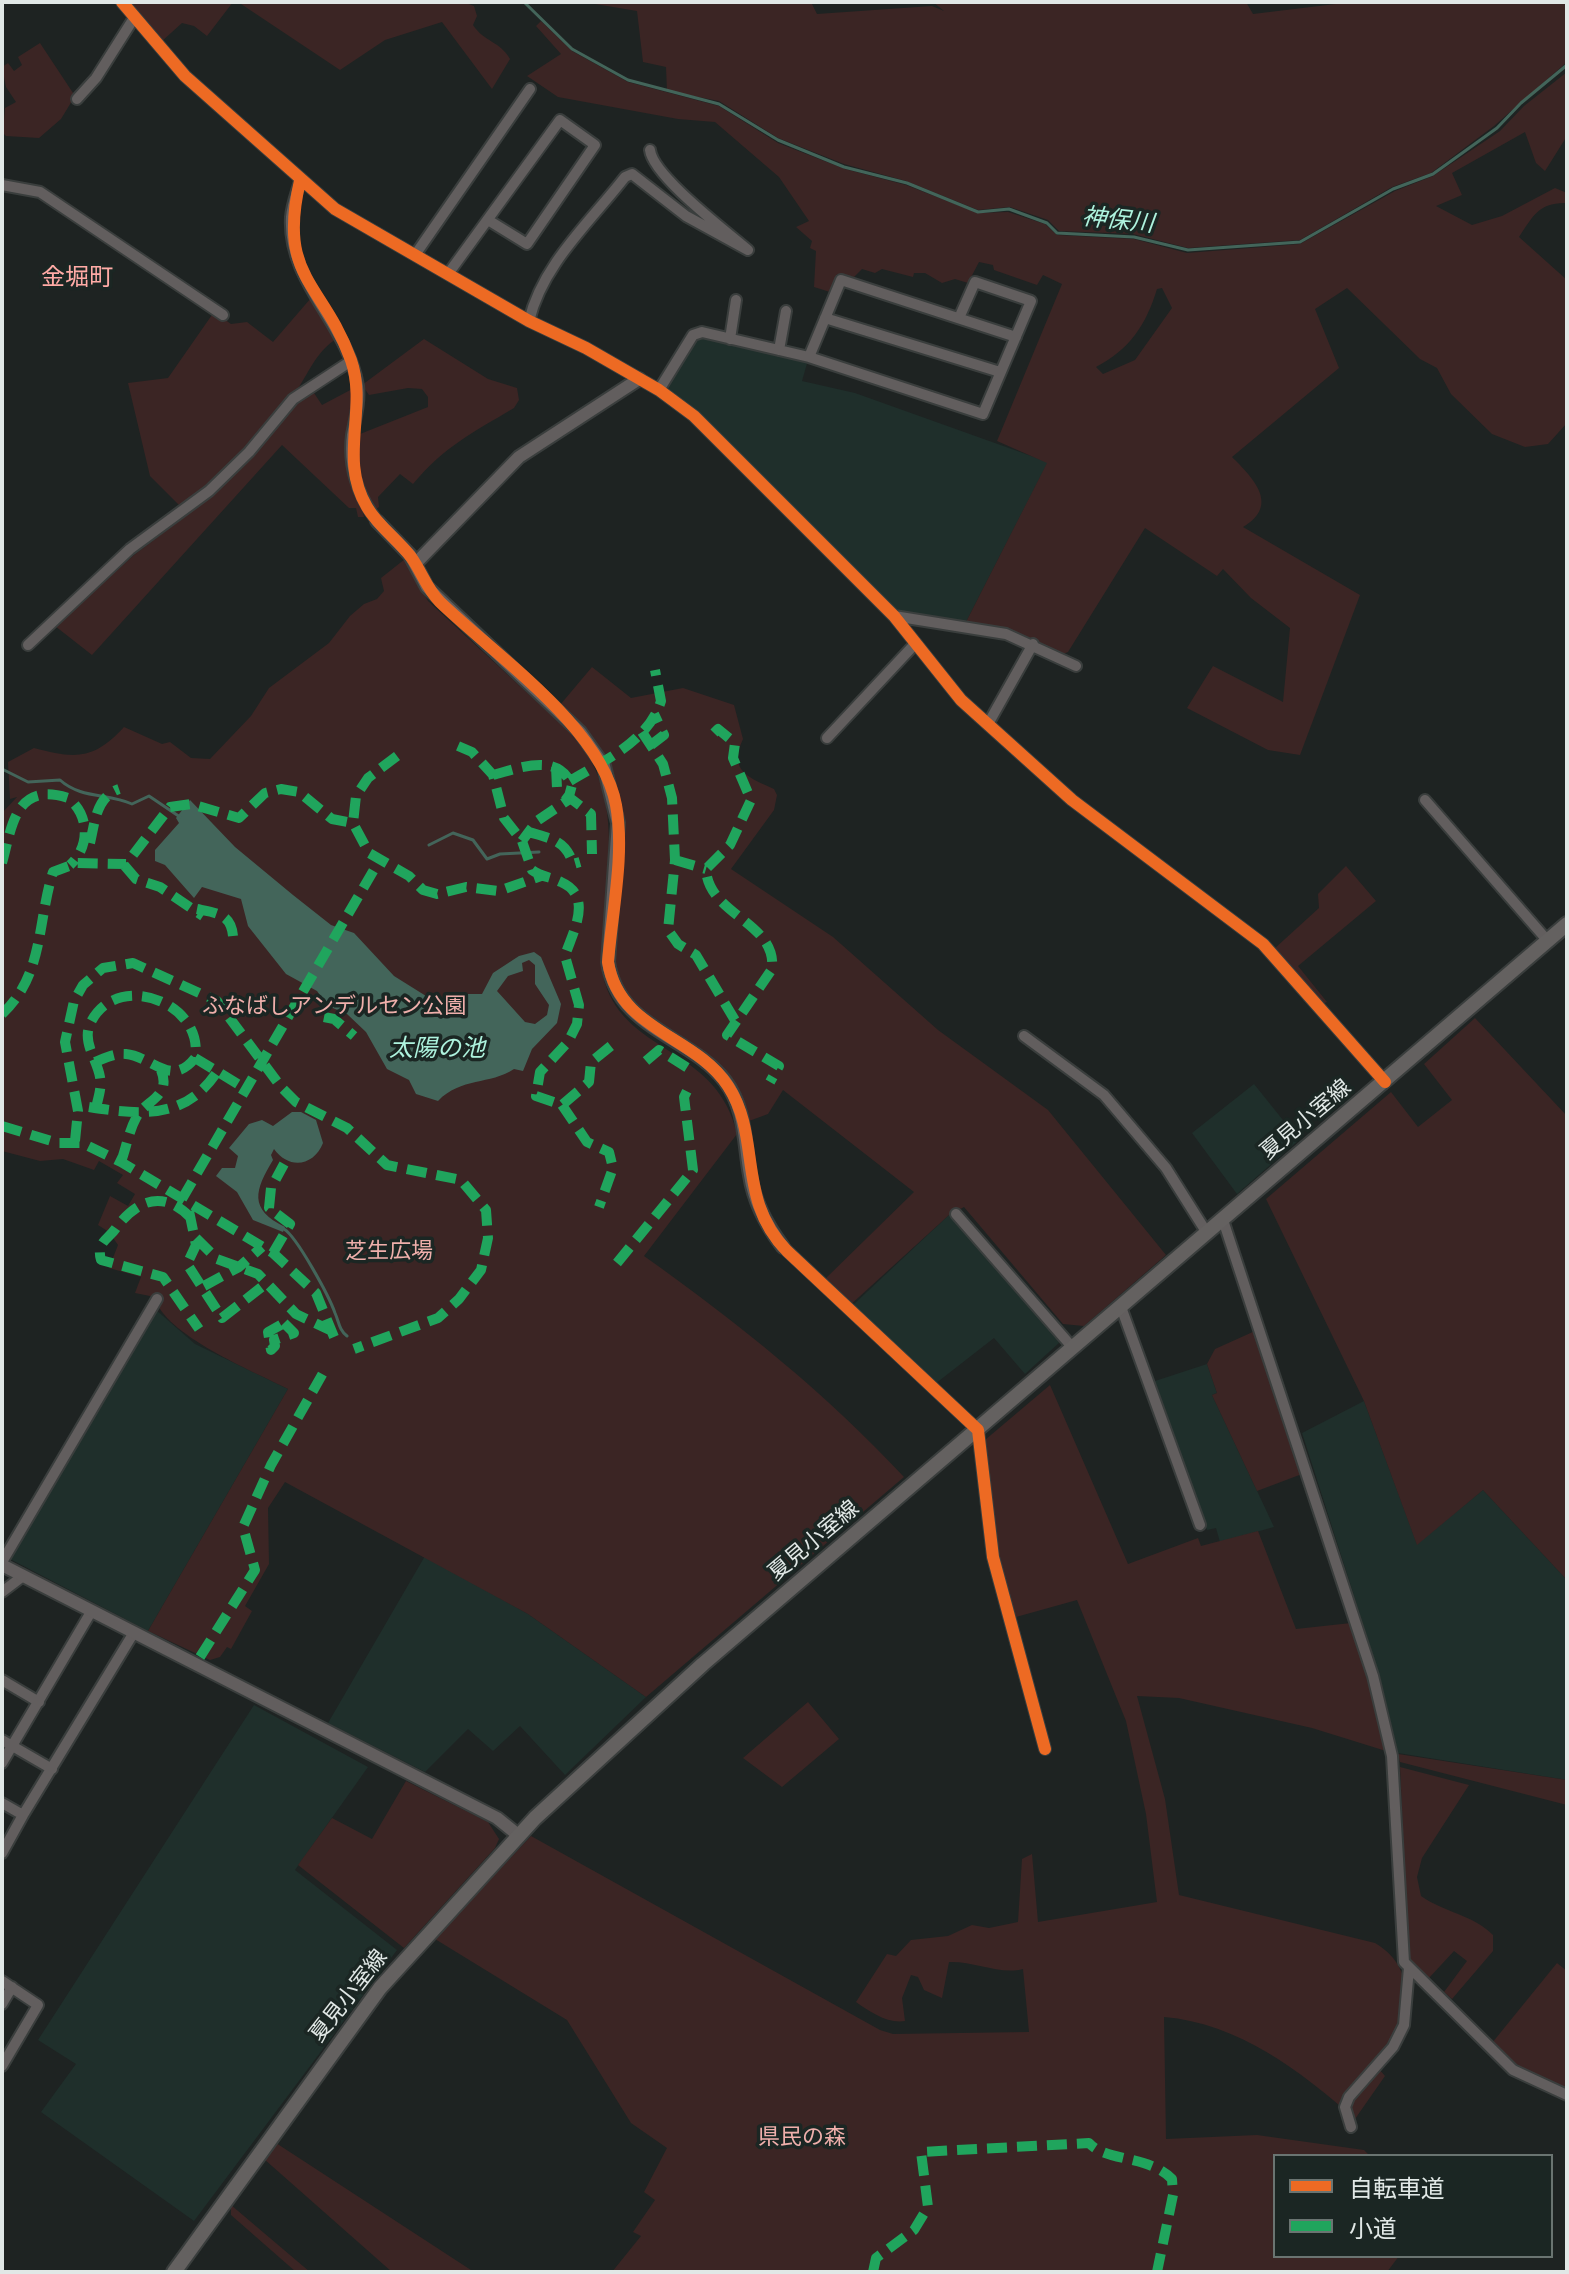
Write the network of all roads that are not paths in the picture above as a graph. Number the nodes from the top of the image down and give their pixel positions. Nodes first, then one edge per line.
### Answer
1 (122, 2) edge
2 (134, 18) junction
3 (530, 89) dead end
4 (77, 99) dead end
5 (650, 150) dead end
6 (300, 181) junction
7 (2, 185) edge
8 (488, 220) junction
9 (415, 255) junction
10 (448, 274) junction
11 (736, 300) dead end
12 (786, 311) dead end
13 (223, 315) dead end
14 (825, 318) junction
15 (959, 318) junction
16 (529, 321) junction
17 (1016, 337) junction
18 (730, 339) junction
19 (779, 350) junction
20 (809, 357) junction
21 (351, 361) junction
22 (1000, 372) junction
23 (639, 379) junction
24 (659, 390) junction
25 (377, 521) joint
26 (415, 564) junction
27 (894, 616) junction
28 (1033, 644) junction
29 (28, 645) dead end
30 (914, 645) junction
31 (1076, 666) dead end
32 (988, 724) junction
33 (827, 738) dead end
34 (1425, 800) dead end
35 (1567, 924) edge
36 (1547, 940) junction
37 (1024, 1036) dead end
38 (1385, 1082) junction
39 (956, 1214) dead end
40 (1223, 1220) junction
41 (1207, 1233) junction
42 (783, 1247) joint
43 (157, 1299) dead end
44 (1121, 1307) junction
45 (1073, 1348) junction
46 (978, 1430) junction
47 (1200, 1525) dead end
48 (2, 1564) edge
49 (23, 1576) junction
50 (2, 1592) edge
51 (91, 1612) junction
52 (133, 1634) junction
53 (2, 1680) edge
54 (39, 1702) junction
55 (2, 1740) edge
56 (12, 1746) junction
57 (1045, 1749) dead end
58 (2, 1763) edge
59 (52, 1769) junction
60 (2, 1803) edge
61 (23, 1815) junction
62 (518, 1835) junction
63 (2, 1853) edge
64 (1409, 1968) junction
65 (7, 1984) edge
66 (2, 2004) edge
67 (2, 2039) edge
68 (14, 2046) junction
69 (2, 2066) edge
70 (1567, 2095) edge
71 (1351, 2127) dead end
72 (174, 2272) edge

1 - 2 street
2 - 4 street
2 - 6 street
3 - 9 street
5 - 16 street
6 - 9 street
6 - 21 street
7 - 13 street
8 - 8 street
8 - 10 street
9 - 10 street
10 - 16 street
11 - 18 street
12 - 19 street
14 - 15 street
14 - 20 street
14 - 22 street
15 - 17 street
15 - 17 street
16 - 23 street
17 - 22 street
18 - 19 street
18 - 24 street
19 - 20 street
20 - 22 street
21 - 25 street
21 - 29 street
23 - 24 street
23 - 26 street
24 - 27 street
25 - 26 street
26 - 42 street
27 - 28 street
27 - 30 street
28 - 31 street
28 - 32 street
30 - 32 street
30 - 33 street
32 - 38 street
34 - 36 street
35 - 36 main road, 夏見小室線
36 - 38 main road, 夏見小室線
37 - 41 street
38 - 40 main road, 夏見小室線
39 - 45 street
40 - 41 main road, 夏見小室線
40 - 64 street
41 - 44 main road, 夏見小室線
42 - 46 street
43 - 48 street
44 - 45 main road, 夏見小室線
44 - 47 street
45 - 46 main road, 夏見小室線
46 - 57 street
46 - 62 main road, 夏見小室線
48 - 49 street
49 - 50 street
49 - 51 street
51 - 52 street
51 - 54 street
52 - 59 street
52 - 62 street
53 - 54 street
54 - 56 street
55 - 56 street
56 - 58 street
56 - 59 street
59 - 61 street
60 - 61 street
61 - 63 street
62 - 72 main road, 夏見小室線
64 - 70 street
64 - 71 street
65 - 66 street
65 - 68 street
67 - 68 street
68 - 69 street

